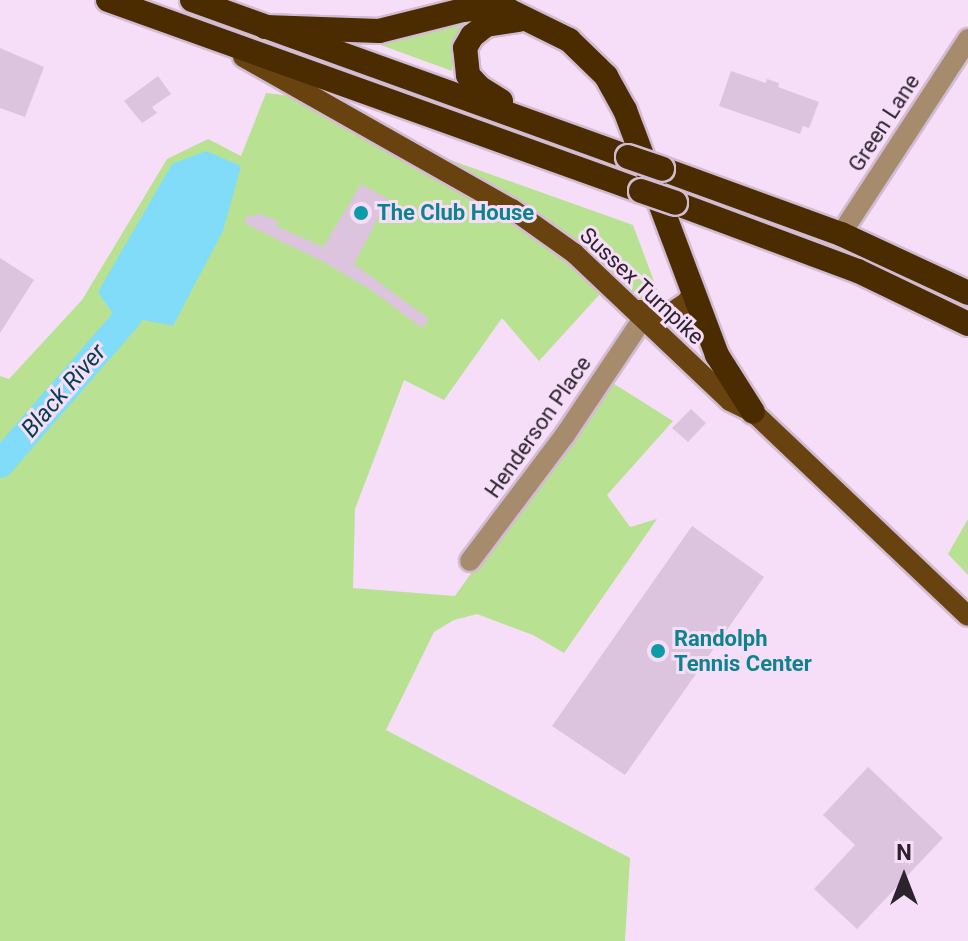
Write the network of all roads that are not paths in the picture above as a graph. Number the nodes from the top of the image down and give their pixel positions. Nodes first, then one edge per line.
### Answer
1 (108, 0) edge
2 (192, 0) edge
3 (243, 0) edge
4 (533, 22) junction
5 (264, 26) junction
6 (194, 31) junction
7 (968, 39) edge
8 (548, 128) junction
9 (841, 234) junction
10 (693, 292) junction
11 (968, 293) edge
12 (640, 315) junction
13 (968, 324) edge
14 (753, 412) junction
15 (470, 561) dead end
16 (968, 616) edge

1 - 6 highway
2 - 5 highway
3 - 5 highway
4 - 5 highway
4 - 8 highway
4 - 10 highway
5 - 8 highway
6 - 12 main road, Sussex Turnpike
6 - 13 highway, bridge
7 - 9 street, Green Lane
8 - 9 highway, bridge
9 - 11 highway
10 - 12 main road
10 - 14 highway
12 - 14 main road, Sussex Turnpike
12 - 15 street, Henderson Place
14 - 16 main road, Sussex Turnpike

